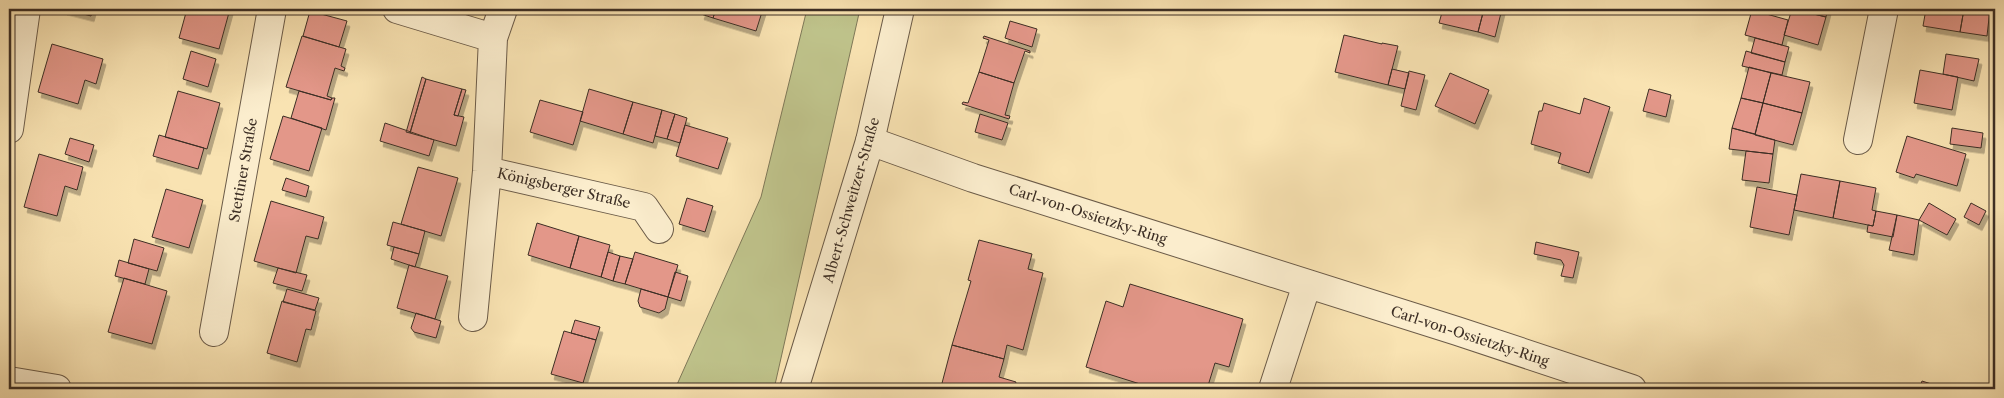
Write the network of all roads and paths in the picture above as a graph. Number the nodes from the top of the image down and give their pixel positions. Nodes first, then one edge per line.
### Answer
1 (26, 9) edge
2 (272, 9) edge
3 (397, 9) edge
4 (503, 9) edge
5 (900, 9) edge
6 (1884, 9) edge
7 (493, 38) junction
8 (9, 129) edge
9 (1858, 140) dead end
10 (870, 141) junction
11 (487, 171) junction
12 (659, 229) dead end
13 (1306, 284) junction
14 (473, 317) dead end
15 (214, 332) dead end
16 (9, 381) edge
17 (57, 389) edge
18 (794, 389) edge
19 (1273, 389) edge
20 (1632, 389) edge

1 - 8 street
2 - 15 street, Stettiner Straße
3 - 7 street
4 - 7 street, Königsberger Straße
5 - 10 street, Albert-Schweitzer-Straße
6 - 9 street
7 - 11 street, Königsberger Straße
10 - 13 street, Carl-von-Ossietzky-Ring
10 - 18 street, Albert-Schweitzer-Straße
11 - 12 street, Königsberger Straße
11 - 14 street, Königsberger Straße
13 - 19 street
13 - 20 street, Carl-von-Ossietzky-Ring
16 - 17 street

